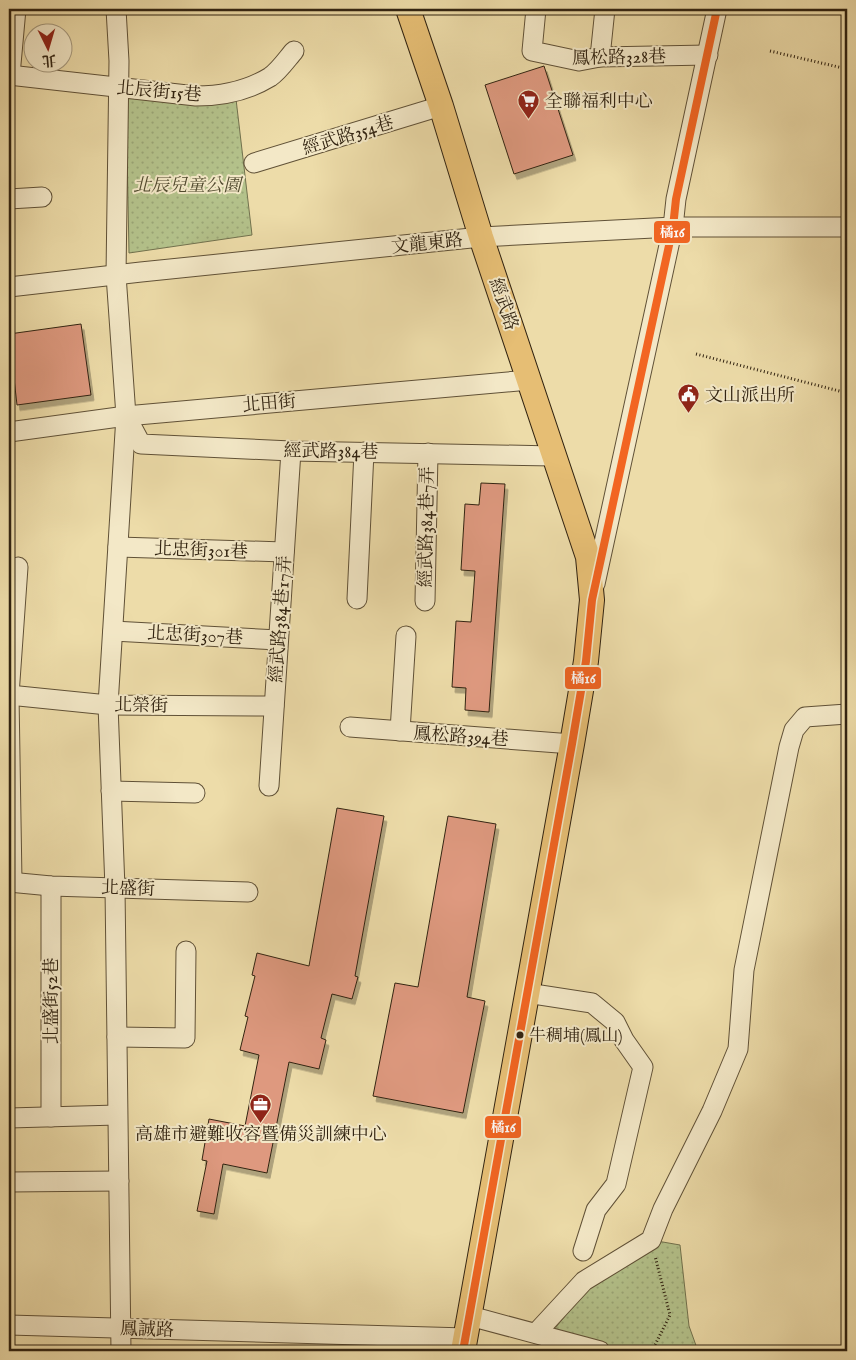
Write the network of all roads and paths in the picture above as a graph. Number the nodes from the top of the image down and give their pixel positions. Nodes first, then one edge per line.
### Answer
1 (16, 9) edge
2 (116, 9) edge
3 (408, 9) edge
4 (536, 9) edge
5 (605, 9) edge
6 (717, 9) edge
7 (770, 51) dead end
8 (294, 52) dead end
9 (708, 55) junction
10 (600, 57) junction
11 (847, 69) edge
12 (9, 75) edge
13 (119, 88) junction
14 (441, 106) junction
15 (254, 163) dead end
16 (42, 197) dead end
17 (9, 200) edge
18 (672, 227) junction
19 (847, 227) edge
20 (481, 237) junction
21 (116, 274) junction
22 (9, 287) edge
23 (696, 354) dead end
24 (529, 380) junction
25 (847, 393) edge
26 (126, 416) junction
27 (9, 432) edge
28 (291, 451) junction
29 (364, 452) junction
30 (428, 453) junction
31 (554, 456) junction
32 (118, 547) junction
33 (284, 552) junction
34 (18, 567) dead end
35 (357, 600) dead end
36 (592, 600) junction
37 (425, 602) dead end
38 (113, 630) junction
39 (406, 636) dead end
40 (278, 640) junction
41 (9, 694) edge
42 (108, 705) junction
43 (274, 706) junction
44 (847, 714) edge
45 (350, 727) dead end
46 (400, 731) junction
47 (572, 744) junction
48 (269, 786) dead end
49 (112, 791) junction
50 (195, 792) dead end
51 (10, 882) edge
52 (51, 886) junction
53 (115, 888) junction
54 (248, 892) dead end
55 (186, 951) dead end
56 (527, 993) junction
57 (117, 1037) junction
58 (117, 1115) junction
59 (51, 1117) junction
60 (9, 1118) edge
61 (9, 1182) edge
62 (119, 1182) junction
63 (651, 1240) junction
64 (583, 1251) dead end
65 (9, 1325) edge
66 (120, 1328) junction
67 (536, 1333) junction
68 (466, 1335) edge
69 (121, 1351) edge
70 (600, 1351) edge
71 (652, 1351) edge

1 - 12 street, 北辰街15巷
2 - 13 street
3 - 14 main road, 經武路
4 - 10 street, 鳳松路328巷
5 - 10 street
6 - 9 street
7 - 11 path
8 - 13 street, 北辰街15巷
9 - 10 street, 鳳松路328巷
9 - 18 street
12 - 13 street, 北辰街15巷
13 - 21 street
14 - 15 street, 經武路354巷
14 - 20 main road, 經武路
16 - 17 street
18 - 19 street, 文龍東路
18 - 20 street, 文龍東路
18 - 36 street
20 - 21 street, 文龍東路
20 - 24 main road, 經武路
21 - 22 street, 文龍東路
21 - 26 street
23 - 25 path
24 - 26 street, 北田街
24 - 31 main road, 經武路
26 - 27 street, 北田街
26 - 28 street, 經武路384巷
26 - 32 street
28 - 29 street, 經武路384巷
28 - 33 street, 經武路384巷17弄
29 - 30 street, 經武路384巷
29 - 35 street
30 - 31 street, 經武路384巷
30 - 37 street, 經武路384巷7弄
31 - 36 main road, 經武路
32 - 33 street, 北忠街301巷
32 - 38 street
33 - 40 street, 經武路384巷17弄
34 - 41 street
36 - 47 main road, 經武路
38 - 40 street, 北忠街307巷
38 - 42 street
39 - 46 street
40 - 43 street, 經武路384巷17弄
41 - 42 street, 北榮街
41 - 51 street
42 - 43 street, 北榮街
42 - 49 street
43 - 48 street, 經武路384巷17弄
44 - 63 street
45 - 46 street, 鳳松路394巷
46 - 47 street, 鳳松路394巷
47 - 56 main road, 經武路
49 - 50 street
49 - 53 street
51 - 52 street, 北盛街
52 - 53 street, 北盛街
52 - 59 street, 北盛街52巷
53 - 54 street, 北盛街
53 - 57 street
55 - 57 street
56 - 64 street
56 - 68 main road, 經武路
57 - 58 street
58 - 59 street
58 - 62 street
59 - 60 street
61 - 62 street
62 - 66 street
63 - 67 street
63 - 71 path
65 - 66 street, 鳳誠路
66 - 68 street, 鳳誠路
66 - 69 street
67 - 68 street, 鳳誠路
67 - 70 street, 鳳誠路

